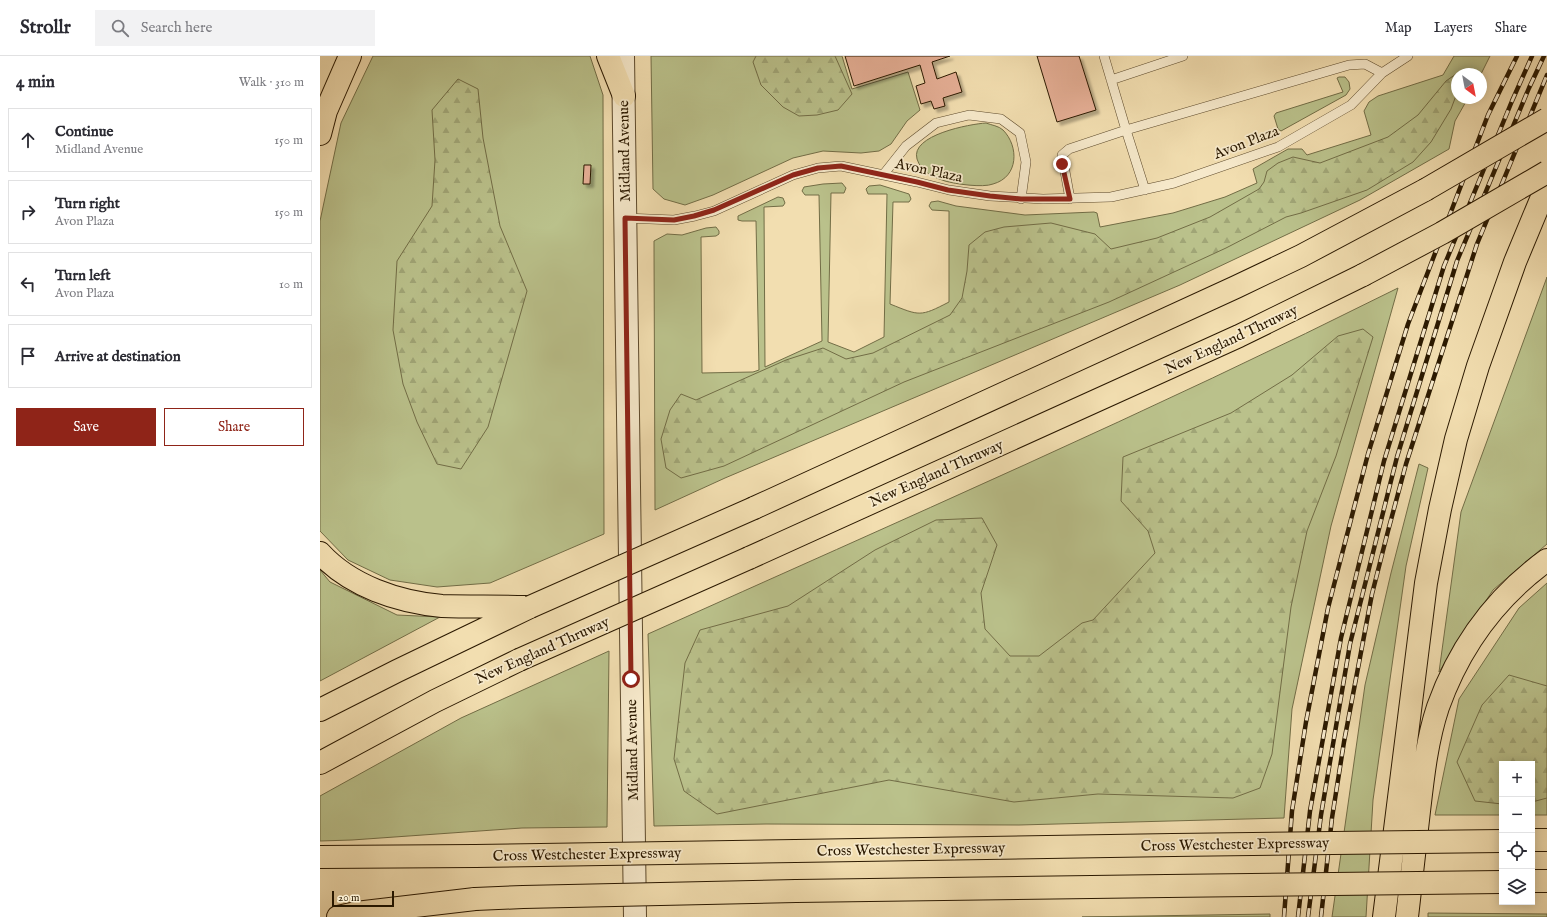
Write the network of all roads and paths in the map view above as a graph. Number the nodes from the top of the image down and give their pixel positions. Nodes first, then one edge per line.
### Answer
1 (350, 56) edge
2 (608, 56) edge
3 (623, 56) edge
4 (1104, 56) edge
5 (1183, 56) edge
6 (1408, 56) edge
7 (1382, 73) junction
8 (1111, 80) junction
9 (624, 96) junction
10 (1547, 119) edge
11 (1126, 130) junction
12 (320, 134) edge
13 (1547, 172) edge
14 (883, 175) junction
15 (1547, 184) edge
16 (1145, 190) junction
17 (1021, 199) junction
18 (1070, 199) junction
19 (625, 218) junction
20 (320, 553) edge
21 (1547, 560) edge
22 (530, 607) junction
23 (320, 710) edge
24 (320, 763) edge
25 (1499, 841) edge
26 (320, 857) edge
27 (1535, 881) edge
28 (1547, 881) edge
29 (1499, 882) edge
30 (338, 917) edge
31 (635, 917) edge
32 (1384, 917) edge
33 (1407, 917) edge

1 - 12 highway
2 - 9 highway
3 - 9 street, Midland Avenue
4 - 8 lane
5 - 8 lane
6 - 7 lane, Avon Plaza
7 - 11 lane
7 - 16 lane, Avon Plaza
8 - 11 lane
9 - 19 street, Midland Avenue
10 - 22 highway, bridge
11 - 16 lane
11 - 18 lane
13 - 24 highway, New England Thruway, bridge
14 - 17 lane, Avon Plaza
14 - 17 lane
14 - 19 lane, Avon Plaza
15 - 32 highway
16 - 18 lane, Avon Plaza
17 - 18 lane, Avon Plaza
19 - 31 street, Midland Avenue
20 - 22 highway
21 - 33 highway
22 - 23 highway
25 - 26 highway, Cross Westchester Expressway, bridge
27 - 28 highway
29 - 30 highway, bridge

